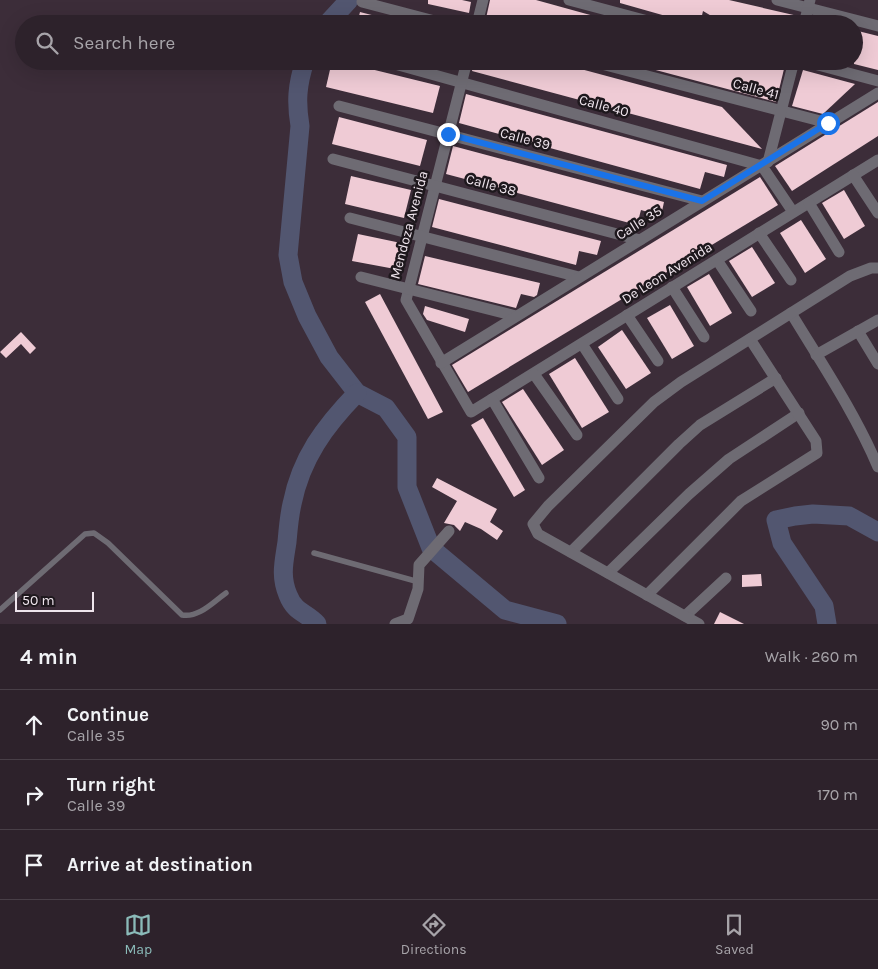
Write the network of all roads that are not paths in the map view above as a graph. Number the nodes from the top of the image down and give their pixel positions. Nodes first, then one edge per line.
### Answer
1 (483, 0) edge
2 (568, 0) edge
3 (777, 0) edge
4 (362, 2) dead end
5 (809, 4) edge
6 (412, 15) edge
7 (479, 15) edge
8 (625, 15) edge
9 (844, 15) edge
10 (863, 21) edge
11 (878, 26) edge
12 (417, 70) edge
13 (464, 70) edge
14 (624, 70) edge
15 (792, 70) edge
16 (836, 70) edge
17 (878, 81) edge
18 (461, 82) junction
19 (878, 93) edge
20 (339, 106) dead end
21 (781, 111) junction
22 (828, 123) junction
23 (448, 134) junction
24 (333, 159) dead end
25 (878, 160) edge
26 (765, 164) junction
27 (853, 175) junction
28 (434, 186) junction
29 (702, 201) junction
30 (809, 202) junction
31 (793, 212) junction
32 (878, 213) edge
33 (350, 218) dead end
34 (759, 233) junction
35 (421, 237) junction
36 (640, 240) junction
37 (839, 252) dead end
38 (717, 260) junction
39 (878, 268) edge
40 (362, 277) dead end
41 (579, 278) junction
42 (791, 280) dead end
43 (672, 287) junction
44 (408, 289) junction
45 (751, 311) dead end
46 (791, 313) junction
47 (628, 315) junction
48 (516, 316) junction
49 (878, 320) edge
50 (858, 331) junction
51 (704, 337) dead end
52 (750, 339) junction
53 (582, 344) junction
54 (816, 355) junction
55 (658, 361) dead end
56 (441, 362) junction
57 (878, 364) edge
58 (534, 374) junction
59 (776, 378) junction
60 (618, 399) dead end
61 (492, 400) junction
62 (471, 412) joint
63 (799, 413) junction
64 (577, 434) dead end
65 (878, 467) edge
66 (539, 478) dead end
67 (449, 531) dead end
68 (314, 552) dead end
69 (571, 552) junction
70 (608, 573) junction
71 (726, 578) dead end
72 (419, 582) junction
73 (226, 593) dead end
74 (648, 595) junction
75 (0, 610) edge
76 (685, 616) junction
77 (395, 624) edge
78 (699, 624) edge

1 - 7 street
2 - 8 street
3 - 5 street
4 - 6 street
5 - 9 street
10 - 11 street
12 - 18 street, Calle 40
13 - 18 street, Mendoza Avenida
14 - 21 street, Calle 41
15 - 21 street
16 - 17 street
18 - 23 street, Mendoza Avenida
18 - 26 street, Calle 40
19 - 22 street, Calle 35
20 - 23 street, Calle 39
21 - 22 street, Calle 41
21 - 26 street
22 - 26 street, Calle 35
23 - 28 street, Mendoza Avenida
23 - 29 street, Calle 39
24 - 28 street, Calle 38
25 - 27 street, De Leon Avenida
26 - 29 street, Calle 35
26 - 31 street
27 - 30 street, De Leon Avenida
27 - 32 street
28 - 35 street, Mendoza Avenida
28 - 36 street, Calle 38
29 - 36 street, Calle 35
30 - 31 street, De Leon Avenida
30 - 37 street
31 - 34 street, De Leon Avenida
33 - 35 street
34 - 38 street, De Leon Avenida
34 - 42 street
35 - 41 street
35 - 44 street, Mendoza Avenida
36 - 41 street, Calle 35
38 - 43 street, De Leon Avenida
38 - 45 street
39 - 46 street
40 - 44 street
41 - 48 street, Calle 35
43 - 47 street, De Leon Avenida
43 - 51 street
44 - 48 street
44 - 56 street, Mendoza Avenida
46 - 52 street
46 - 54 street
47 - 53 street, De Leon Avenida
47 - 55 street
48 - 56 street, Calle 35
49 - 50 street
50 - 54 street
50 - 57 street
52 - 59 street
52 - 69 street
53 - 58 street, De Leon Avenida
53 - 60 street
54 - 65 street
56 - 62 street, Mendoza Avenida
58 - 61 street, De Leon Avenida
58 - 64 street
59 - 63 street
59 - 69 street
61 - 62 street, De Leon Avenida
61 - 66 street
63 - 70 street
63 - 74 street
67 - 72 street
68 - 72 lane
69 - 70 street
70 - 74 street
71 - 76 street
72 - 77 street
73 - 75 lane
74 - 76 street
76 - 78 street

